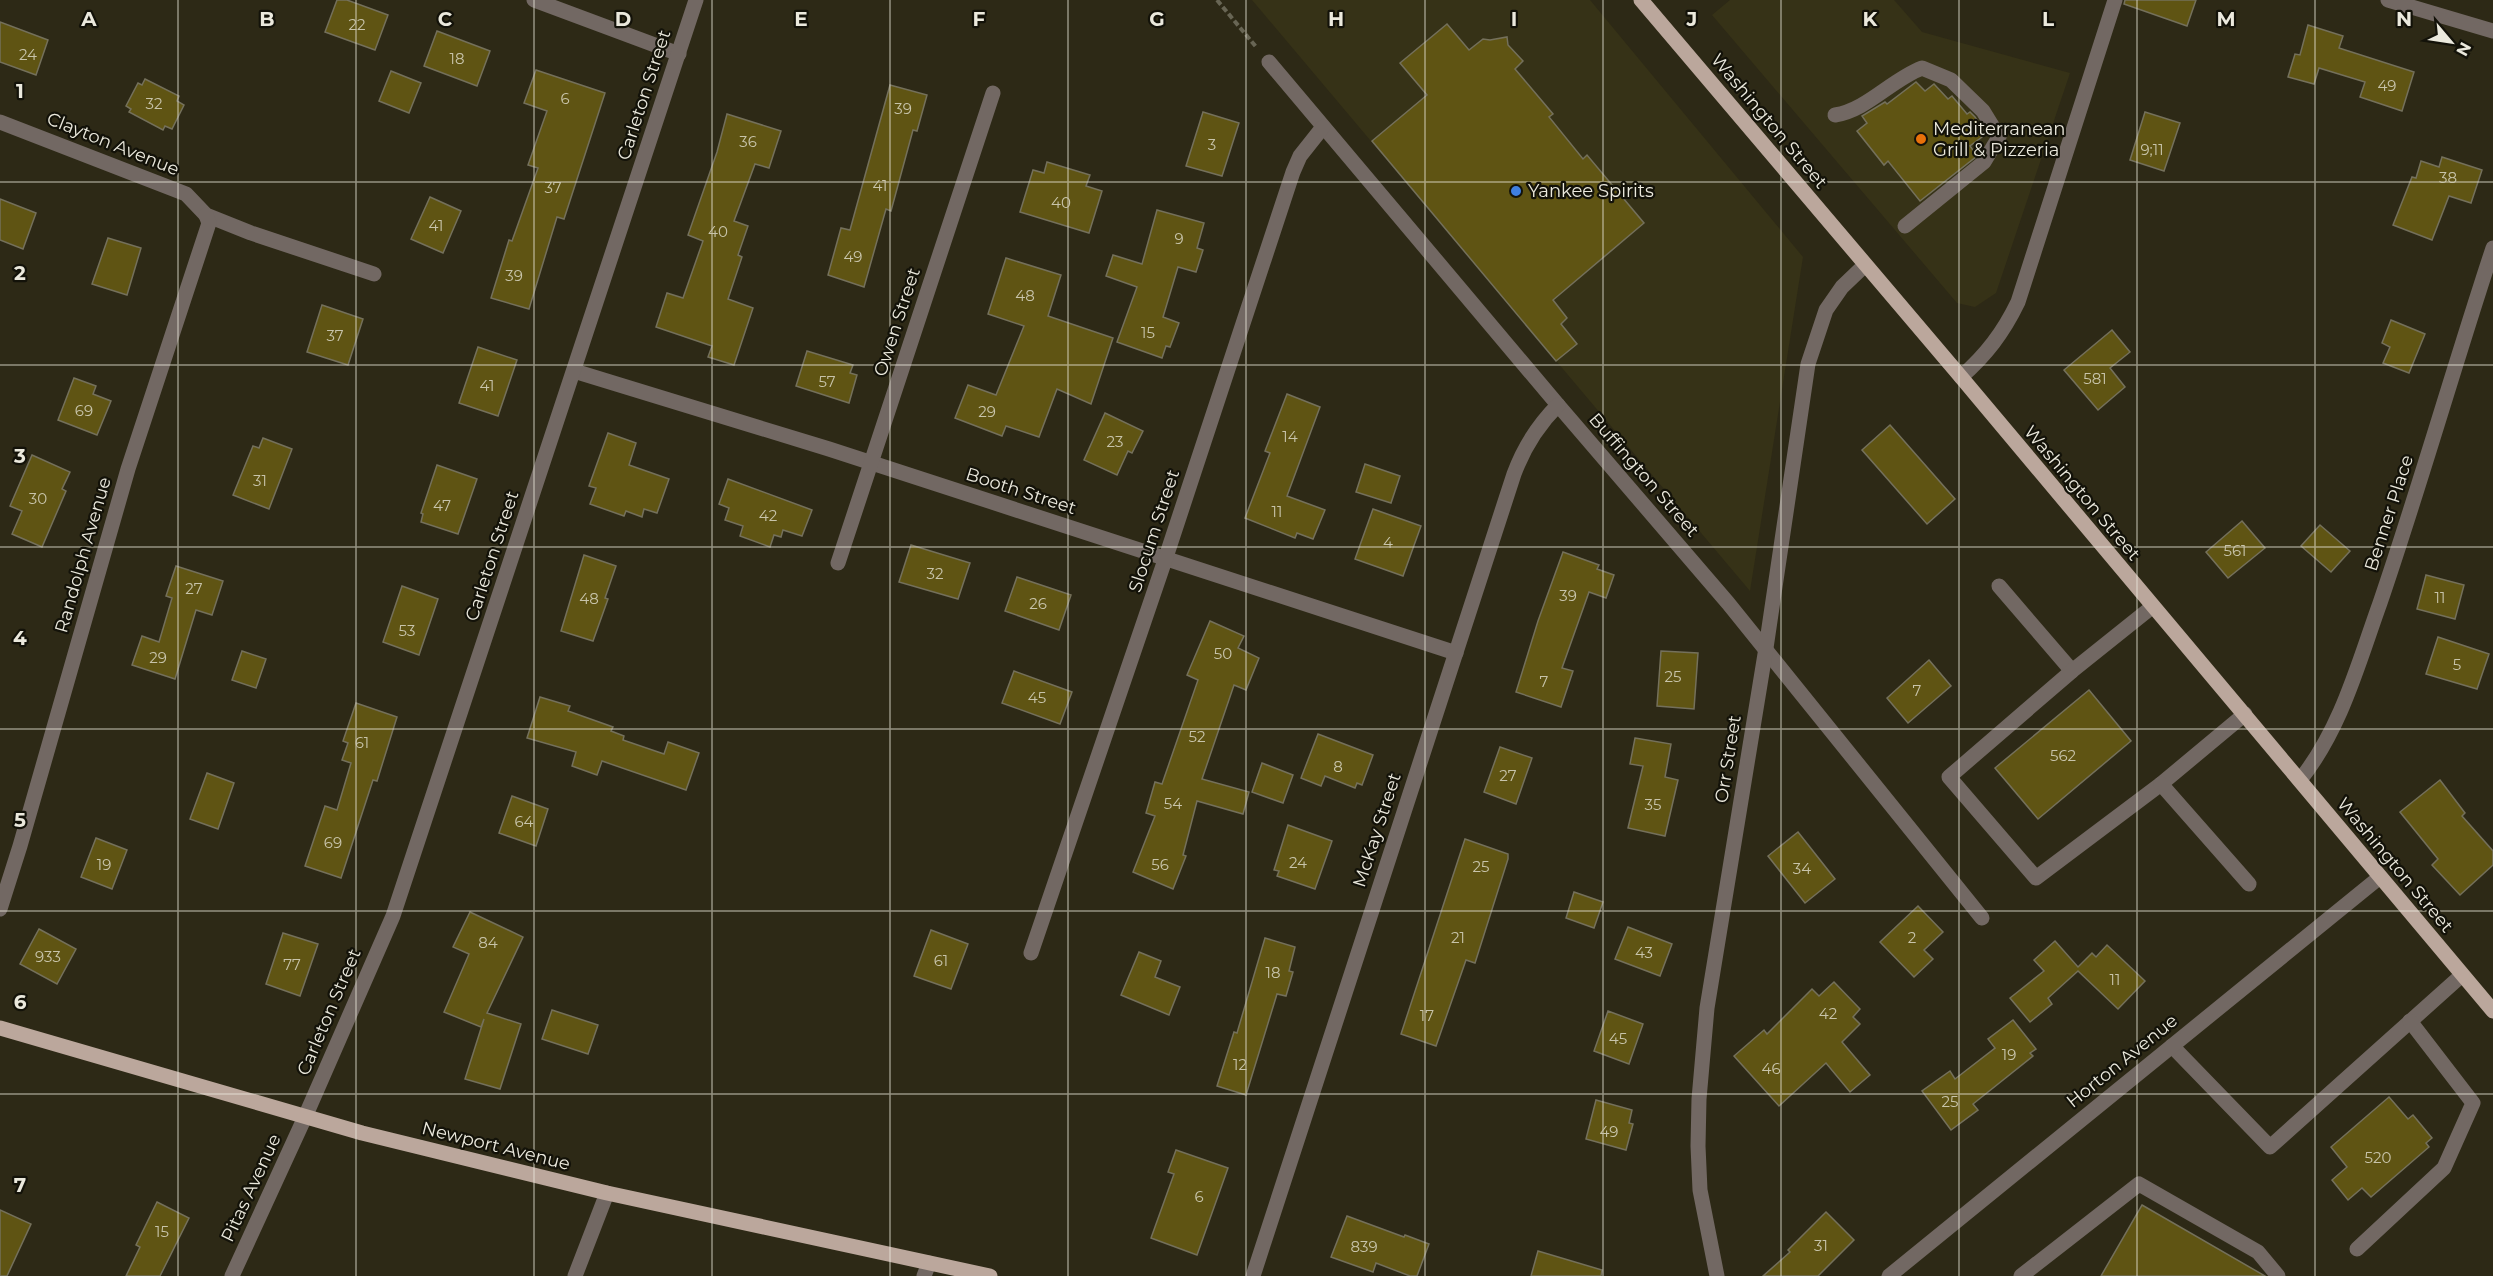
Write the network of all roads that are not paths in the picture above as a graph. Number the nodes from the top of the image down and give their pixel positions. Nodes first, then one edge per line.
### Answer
1 (534, 0) edge
2 (696, 0) edge
3 (1641, 0) edge
4 (2115, 0) edge
5 (2388, 0) edge
6 (2493, 31) edge
7 (679, 54) junction
8 (1269, 62) road end
9 (993, 93) dead end
10 (1835, 115) dead end
11 (0, 122) edge
12 (1323, 127) junction
13 (206, 215) junction
14 (1905, 226) dead end
15 (2493, 248) edge
16 (1865, 265) junction
17 (374, 274) dead end
18 (574, 371) junction
19 (1961, 377) junction
20 (1558, 405) junction
21 (871, 463) junction
22 (1166, 557) junction
23 (838, 563) dead end
24 (1999, 586) dead end
25 (2152, 607) junction
26 (1766, 648) junction
27 (1456, 652) junction
28 (2072, 671) junction
29 (2245, 714) junction
30 (2300, 780) junction
31 (2161, 784) junction
32 (2380, 877) junction
33 (2249, 884) dead end
34 (0, 909) edge
35 (1982, 918) dead end
36 (1031, 953) dead end
37 (2462, 975) junction
38 (2493, 1011) edge
39 (2410, 1021) junction
40 (0, 1028) edge
41 (2172, 1046) junction
42 (305, 1117) junction
43 (607, 1193) junction
44 (2357, 1249) dead end
45 (926, 1269) edge
46 (231, 1276) edge
47 (575, 1276) edge
48 (990, 1276) edge
49 (1253, 1276) edge
50 (1717, 1276) edge
51 (1889, 1276) edge
52 (2021, 1276) edge
53 (2278, 1276) edge

1 - 7 street
2 - 7 street, Carleton Street
3 - 16 main road, Washington Street
4 - 19 street
5 - 6 street
7 - 18 street, Carleton Street
8 - 12 street, Buffington Street
9 - 21 street, Owen Street
10 - 14 street
11 - 13 street, Clayton Avenue
12 - 20 street, Buffington Street
12 - 22 street, Slocum Street
13 - 17 street, Clayton Avenue
13 - 34 street, Randolph Avenue
15 - 30 street, Benner Place
16 - 19 main road, Washington Street
16 - 26 street, Orr Street
18 - 21 street, Booth Street
18 - 42 street, Carleton Street
19 - 25 main road, Washington Street
20 - 26 street, Buffington Street
20 - 27 street, McKay Street
21 - 22 street, Booth Street
21 - 23 street, Owen Street
22 - 27 street, Booth Street
22 - 36 street, Slocum Street
24 - 28 street
25 - 28 street
25 - 29 main road, Washington Street
26 - 35 street, Buffington Street
26 - 50 street, Orr Street
27 - 49 street, McKay Street
28 - 31 street
29 - 30 main road, Washington Street
29 - 31 street
30 - 32 main road, Washington Street
31 - 33 street
32 - 37 main road, Washington Street
32 - 41 street, Horton Avenue
37 - 38 main road, Washington Street
37 - 39 street
39 - 41 street
39 - 44 street
40 - 42 main road, Newport Avenue
41 - 51 street, Horton Avenue
42 - 43 main road, Newport Avenue
42 - 46 street, Pitas Avenue
43 - 45 main road, Newport Avenue
43 - 47 street
45 - 48 main road, Newport Avenue
52 - 53 street

